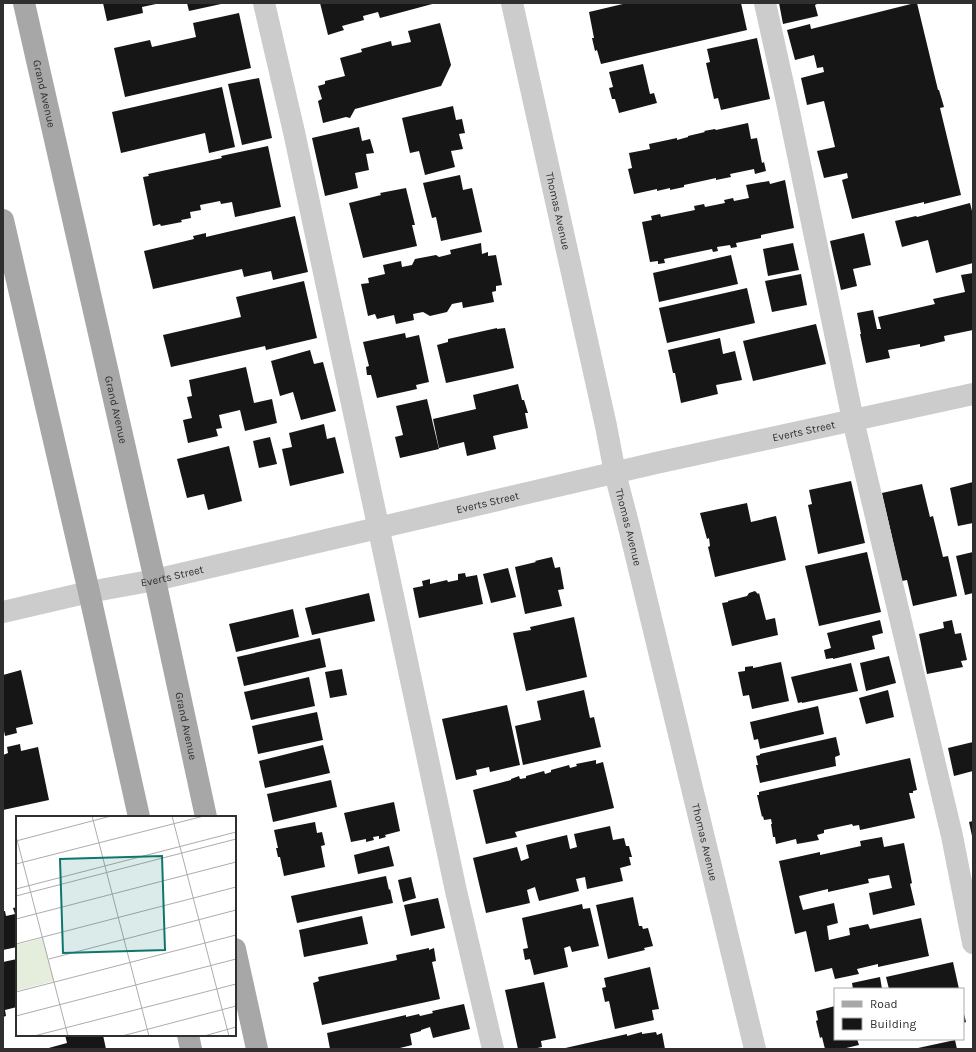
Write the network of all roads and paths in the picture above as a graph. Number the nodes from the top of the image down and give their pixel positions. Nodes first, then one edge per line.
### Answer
1 (24, 3) edge
2 (264, 3) edge
3 (512, 3) edge
4 (765, 3) edge
5 (3, 220) edge
6 (973, 394) edge
7 (853, 420) junction
8 (615, 473) junction
9 (379, 528) junction
10 (155, 580) junction
11 (89, 592) junction
12 (3, 612) edge
13 (139, 816) edge
14 (206, 816) edge
15 (973, 942) edge
16 (236, 954) edge
17 (188, 1036) edge
18 (191, 1049) edge
19 (257, 1049) edge
20 (493, 1049) edge
21 (755, 1049) edge

1 - 10 main road, Grand Avenue
2 - 9 street
3 - 8 street, Thomas Avenue
4 - 7 street
5 - 11 main road
6 - 7 street, Everts Street
7 - 8 street, Everts Street
7 - 15 street
8 - 9 street, Everts Street
8 - 21 street, Thomas Avenue
9 - 10 street, Everts Street
9 - 20 street
10 - 11 street, Everts Street
10 - 14 main road, Grand Avenue
11 - 12 street, Everts Street
11 - 13 main road
16 - 19 main road
17 - 18 main road

